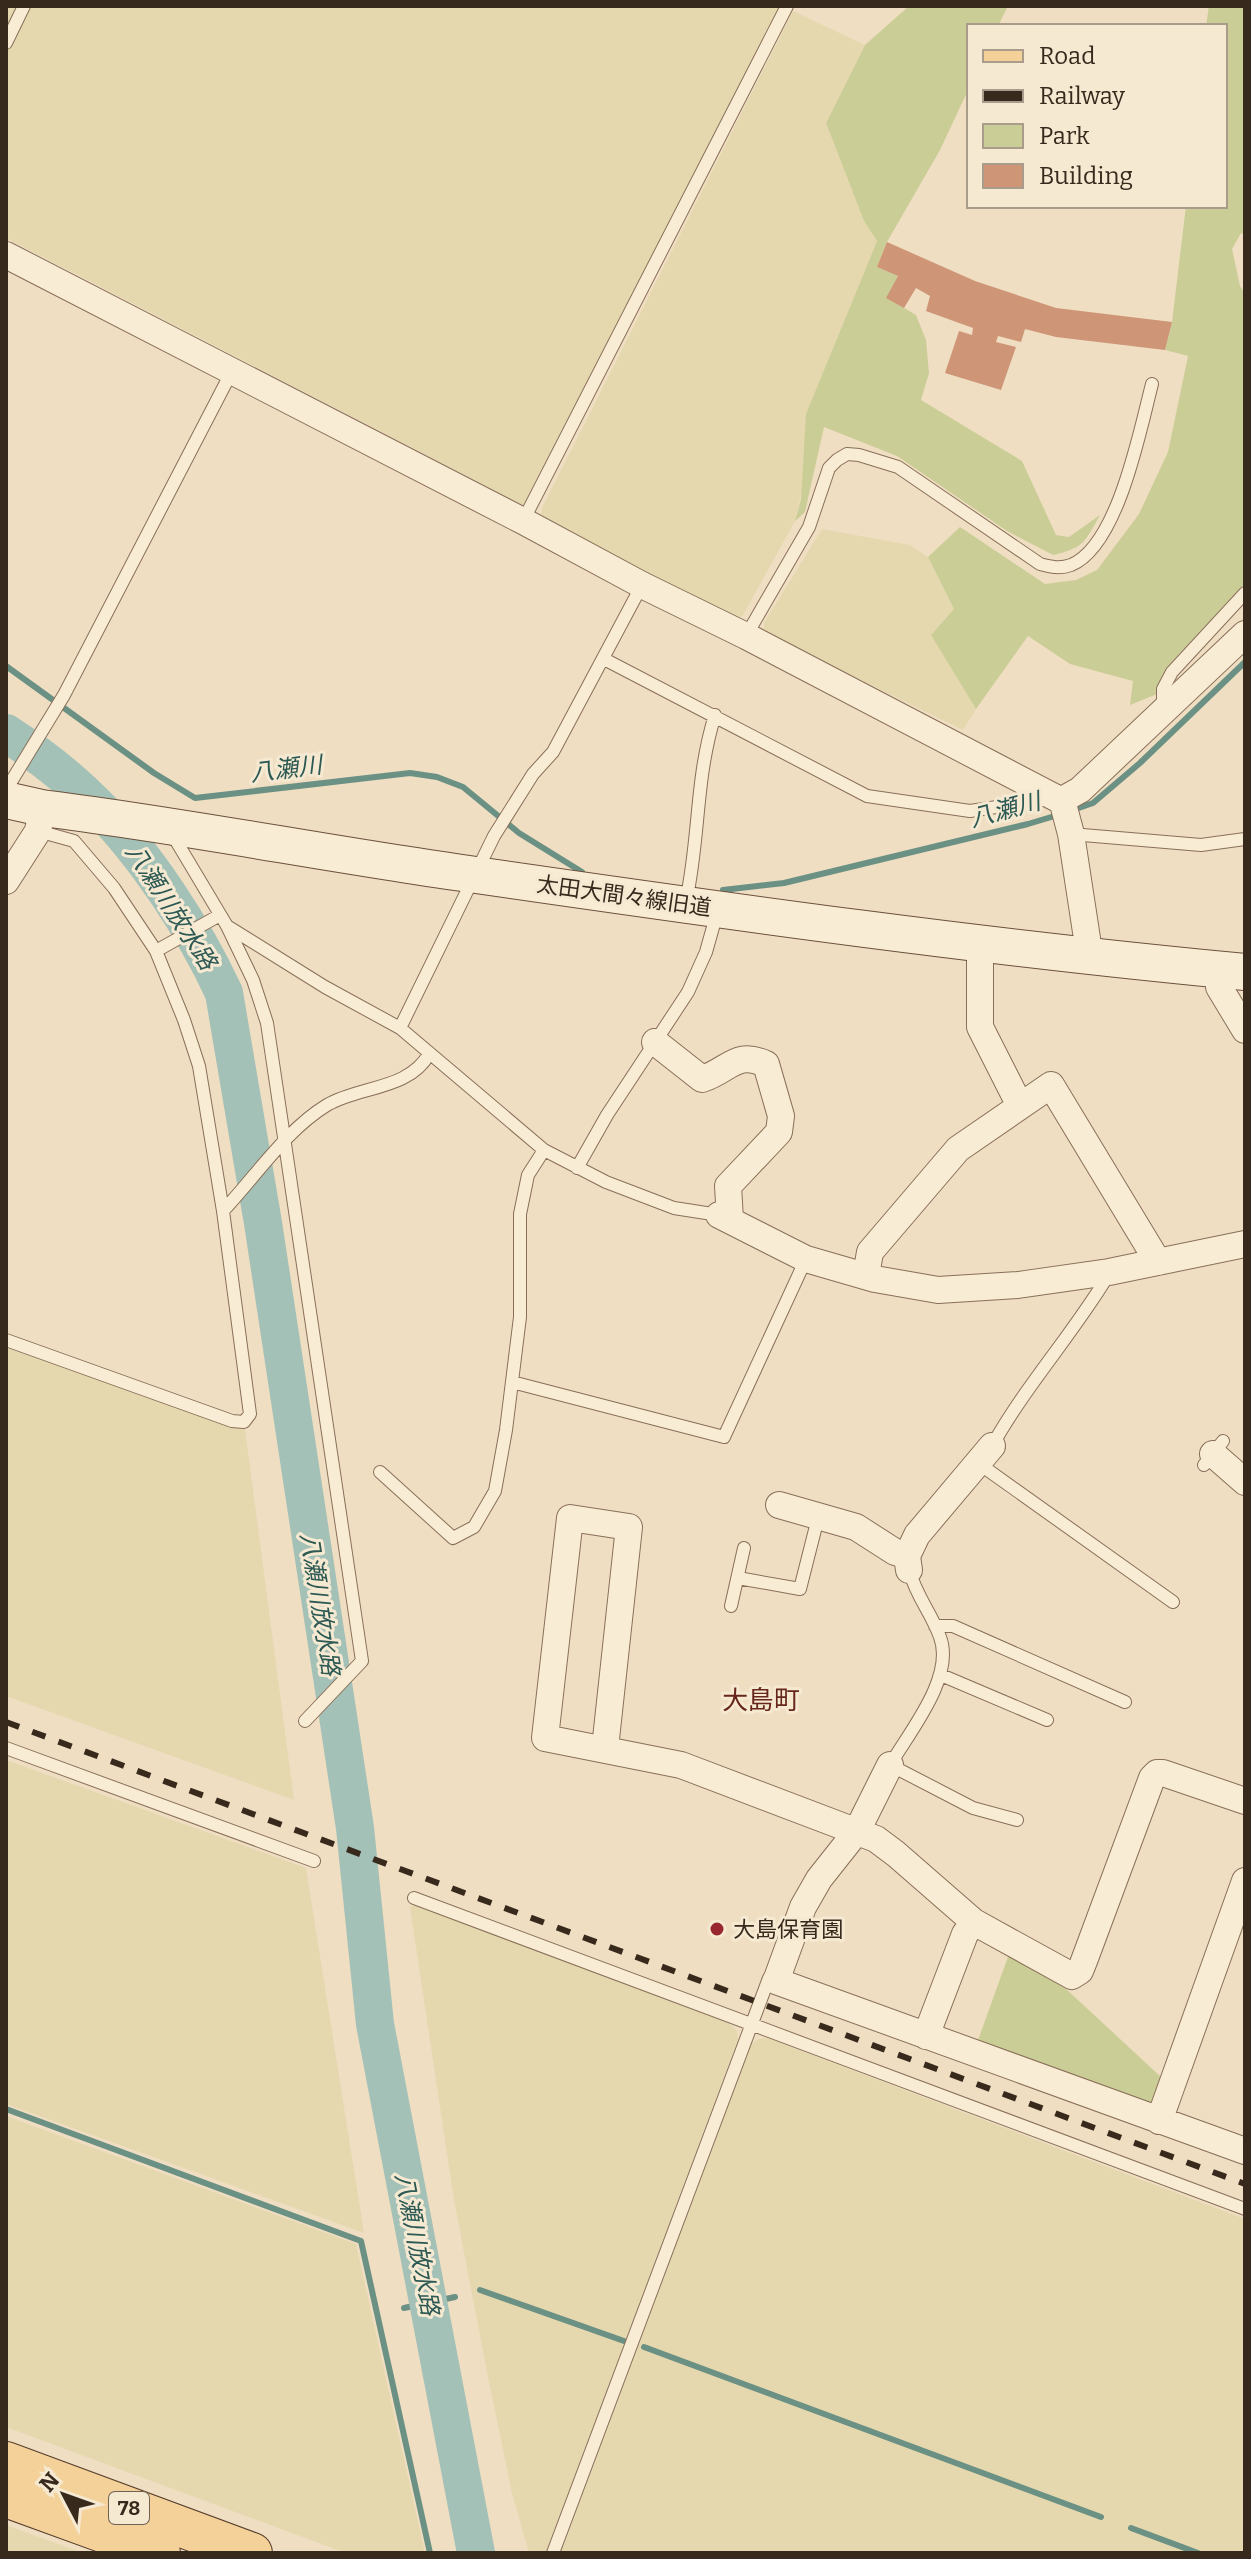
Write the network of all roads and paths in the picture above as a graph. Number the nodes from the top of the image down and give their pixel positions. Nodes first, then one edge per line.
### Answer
1 (24, 6) edge
2 (787, 6) edge
3 (6, 43) edge
4 (6, 255) edge
5 (231, 373) junction
6 (1152, 384) dead end
7 (523, 521) junction
8 (642, 585) junction
9 (1245, 593) edge
10 (1245, 634) edge
11 (746, 636) junction
12 (604, 659) junction
13 (1163, 713) junction
14 (715, 715) junction
15 (11, 786) edge
16 (6, 790) edge
17 (1059, 799) junction
18 (48, 817) junction
19 (163, 827) junction
20 (1070, 830) junction
21 (1245, 839) edge
22 (475, 875) junction
23 (6, 881) edge
24 (702, 907) junction
25 (221, 920) junction
26 (980, 944) junction
27 (160, 950) junction
28 (1090, 958) junction
29 (1231, 970) edge
30 (400, 1028) junction
31 (1245, 1030) edge
32 (655, 1042) junction
33 (429, 1054) junction
34 (1020, 1106) junction
35 (283, 1145) junction
36 (544, 1150) junction
37 (577, 1168) junction
38 (227, 1207) junction
39 (724, 1217) junction
40 (1245, 1244) edge
41 (806, 1259) junction
42 (1158, 1262) junction
43 (1109, 1272) junction
44 (866, 1276) junction
45 (6, 1340) edge
46 (512, 1382) junction
47 (1213, 1453) dead end
48 (985, 1455) junction
49 (380, 1472) dead end
50 (1245, 1482) edge
51 (779, 1505) dead end
52 (818, 1518) junction
53 (744, 1548) dead end
54 (908, 1563) junction
55 (738, 1578) junction
56 (1173, 1602) dead end
57 (731, 1606) dead end
58 (935, 1626) junction
59 (941, 1675) junction
60 (1125, 1702) dead end
61 (1047, 1720) dead end
62 (305, 1721) dead end
63 (6, 1748) edge
64 (605, 1748) junction
65 (890, 1765) junction
66 (1245, 1801) edge
67 (1017, 1820) dead end
68 (857, 1831) junction
69 (314, 1861) dead end
70 (1245, 1881) edge
71 (414, 1898) dead end
72 (974, 1922) junction
73 (769, 1978) dead end
74 (750, 2023) junction
75 (926, 2036) junction
76 (1159, 2121) junction
77 (1245, 2151) edge
78 (1245, 2209) edge
79 (6, 2462) edge
80 (6, 2497) edge
81 (160, 2553) edge
82 (252, 2553) edge
83 (553, 2553) edge

1 - 3 lane
2 - 7 lane
4 - 5 street
5 - 7 street
5 - 15 lane
6 - 11 lane
7 - 8 street
8 - 11 street
8 - 12 lane
9 - 13 lane
10 - 13 street
11 - 17 street
12 - 14 lane
12 - 22 lane
13 - 17 street
14 - 17 lane
14 - 24 lane
15 - 16 lane
15 - 18 street, 太田大間々線旧道
17 - 20 street
18 - 19 street, 太田大間々線旧道
18 - 23 street
18 - 27 lane
19 - 22 street, 太田大間々線旧道
19 - 25 lane
20 - 21 lane
20 - 28 street
22 - 24 street, 太田大間々線旧道
22 - 30 lane
24 - 26 street, 太田大間々線旧道
24 - 32 lane
25 - 27 lane
25 - 30 lane
25 - 35 lane
26 - 28 street, 太田大間々線旧道
26 - 34 street
27 - 38 lane
28 - 29 street, 太田大間々線旧道
29 - 31 street
30 - 33 lane
32 - 37 lane
32 - 39 street
33 - 35 lane
33 - 36 lane
34 - 42 street
34 - 44 street
35 - 38 lane
35 - 62 lane
36 - 37 lane
36 - 46 lane
37 - 39 lane
38 - 45 lane
39 - 41 street
40 - 42 street
41 - 44 street
41 - 46 lane
42 - 43 street
43 - 44 street
43 - 48 lane
46 - 49 lane
47 - 50 street
48 - 54 street
48 - 56 lane
51 - 52 street
52 - 54 street
52 - 55 lane
53 - 55 lane
54 - 58 lane
55 - 57 lane
58 - 59 lane
58 - 60 lane
59 - 61 lane
59 - 65 lane
63 - 69 lane
64 - 64 street
64 - 68 street
65 - 67 lane
65 - 68 street
66 - 72 street
68 - 72 street
68 - 75 street
70 - 76 street
71 - 74 lane
72 - 75 street
73 - 74 lane
74 - 78 lane
74 - 83 lane
75 - 76 street
76 - 77 street
79 - 82 main road, 78
80 - 81 main road, 78

